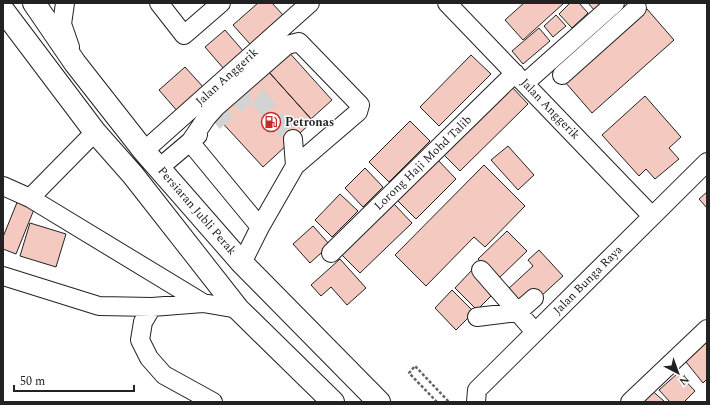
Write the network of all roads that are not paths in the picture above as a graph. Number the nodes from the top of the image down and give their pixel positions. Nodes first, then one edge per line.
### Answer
1 (34, 3) edge
2 (65, 3) edge
3 (158, 3) edge
4 (220, 3) edge
5 (310, 3) edge
6 (447, 3) edge
7 (615, 3) edge
8 (637, 8) dead end
9 (3, 10) edge
10 (570, 43) junction
11 (582, 57) junction
12 (76, 63) junction
13 (562, 75) dead end
14 (520, 78) junction
15 (214, 122) tunnel mouth
16 (95, 132) junction
17 (294, 139) tunnel mouth
18 (190, 142) junction
19 (144, 151) junction
20 (707, 162) edge
21 (295, 166) junction
22 (159, 168) junction
23 (3, 186) edge
24 (30, 198) junction
25 (652, 216) junction
26 (260, 227) junction
27 (331, 253) dead end
28 (242, 264) junction
29 (481, 270) dead end
30 (3, 276) edge
31 (534, 298) dead end
32 (203, 303) junction
33 (152, 307) junction
34 (238, 309) junction
35 (518, 312) junction
36 (477, 317) dead end
37 (707, 329) edge
38 (535, 332) junction
39 (376, 400) edge
40 (213, 402) edge
41 (332, 402) edge
42 (476, 402) edge
43 (630, 402) edge

1 - 12 main road, Persiaran Jubli Perak
2 - 12 street
3 - 4 street
5 - 19 street, Jalan Anggerik
6 - 14 street, Jalan Anggerik
7 - 10 street, Lorong Haji Mohd Talib
8 - 11 street
9 - 16 main road
10 - 11 street
10 - 14 street, Lorong Haji Mohd Talib
11 - 13 street
12 - 19 main road, Persiaran Jubli Perak
14 - 25 street, Jalan Anggerik
14 - 27 street, Lorong Haji Mohd Talib
15 - 18 street
16 - 24 street
16 - 34 main road
17 - 21 street
18 - 21 street
18 - 22 street
18 - 26 street
19 - 22 main road, Persiaran Jubli Perak
20 - 25 street, Jalan Bunga Raya
21 - 26 street
22 - 28 main road, Persiaran Jubli Perak
23 - 24 street
24 - 32 street
25 - 38 street, Jalan Bunga Raya
26 - 28 street
28 - 39 main road, Persiaran Jubli Perak
29 - 35 street
30 - 33 street
31 - 35 street
32 - 33 street
32 - 34 street
33 - 40 street
34 - 41 main road
35 - 36 street
35 - 38 street
37 - 43 street
38 - 42 street, Jalan Bunga Raya

